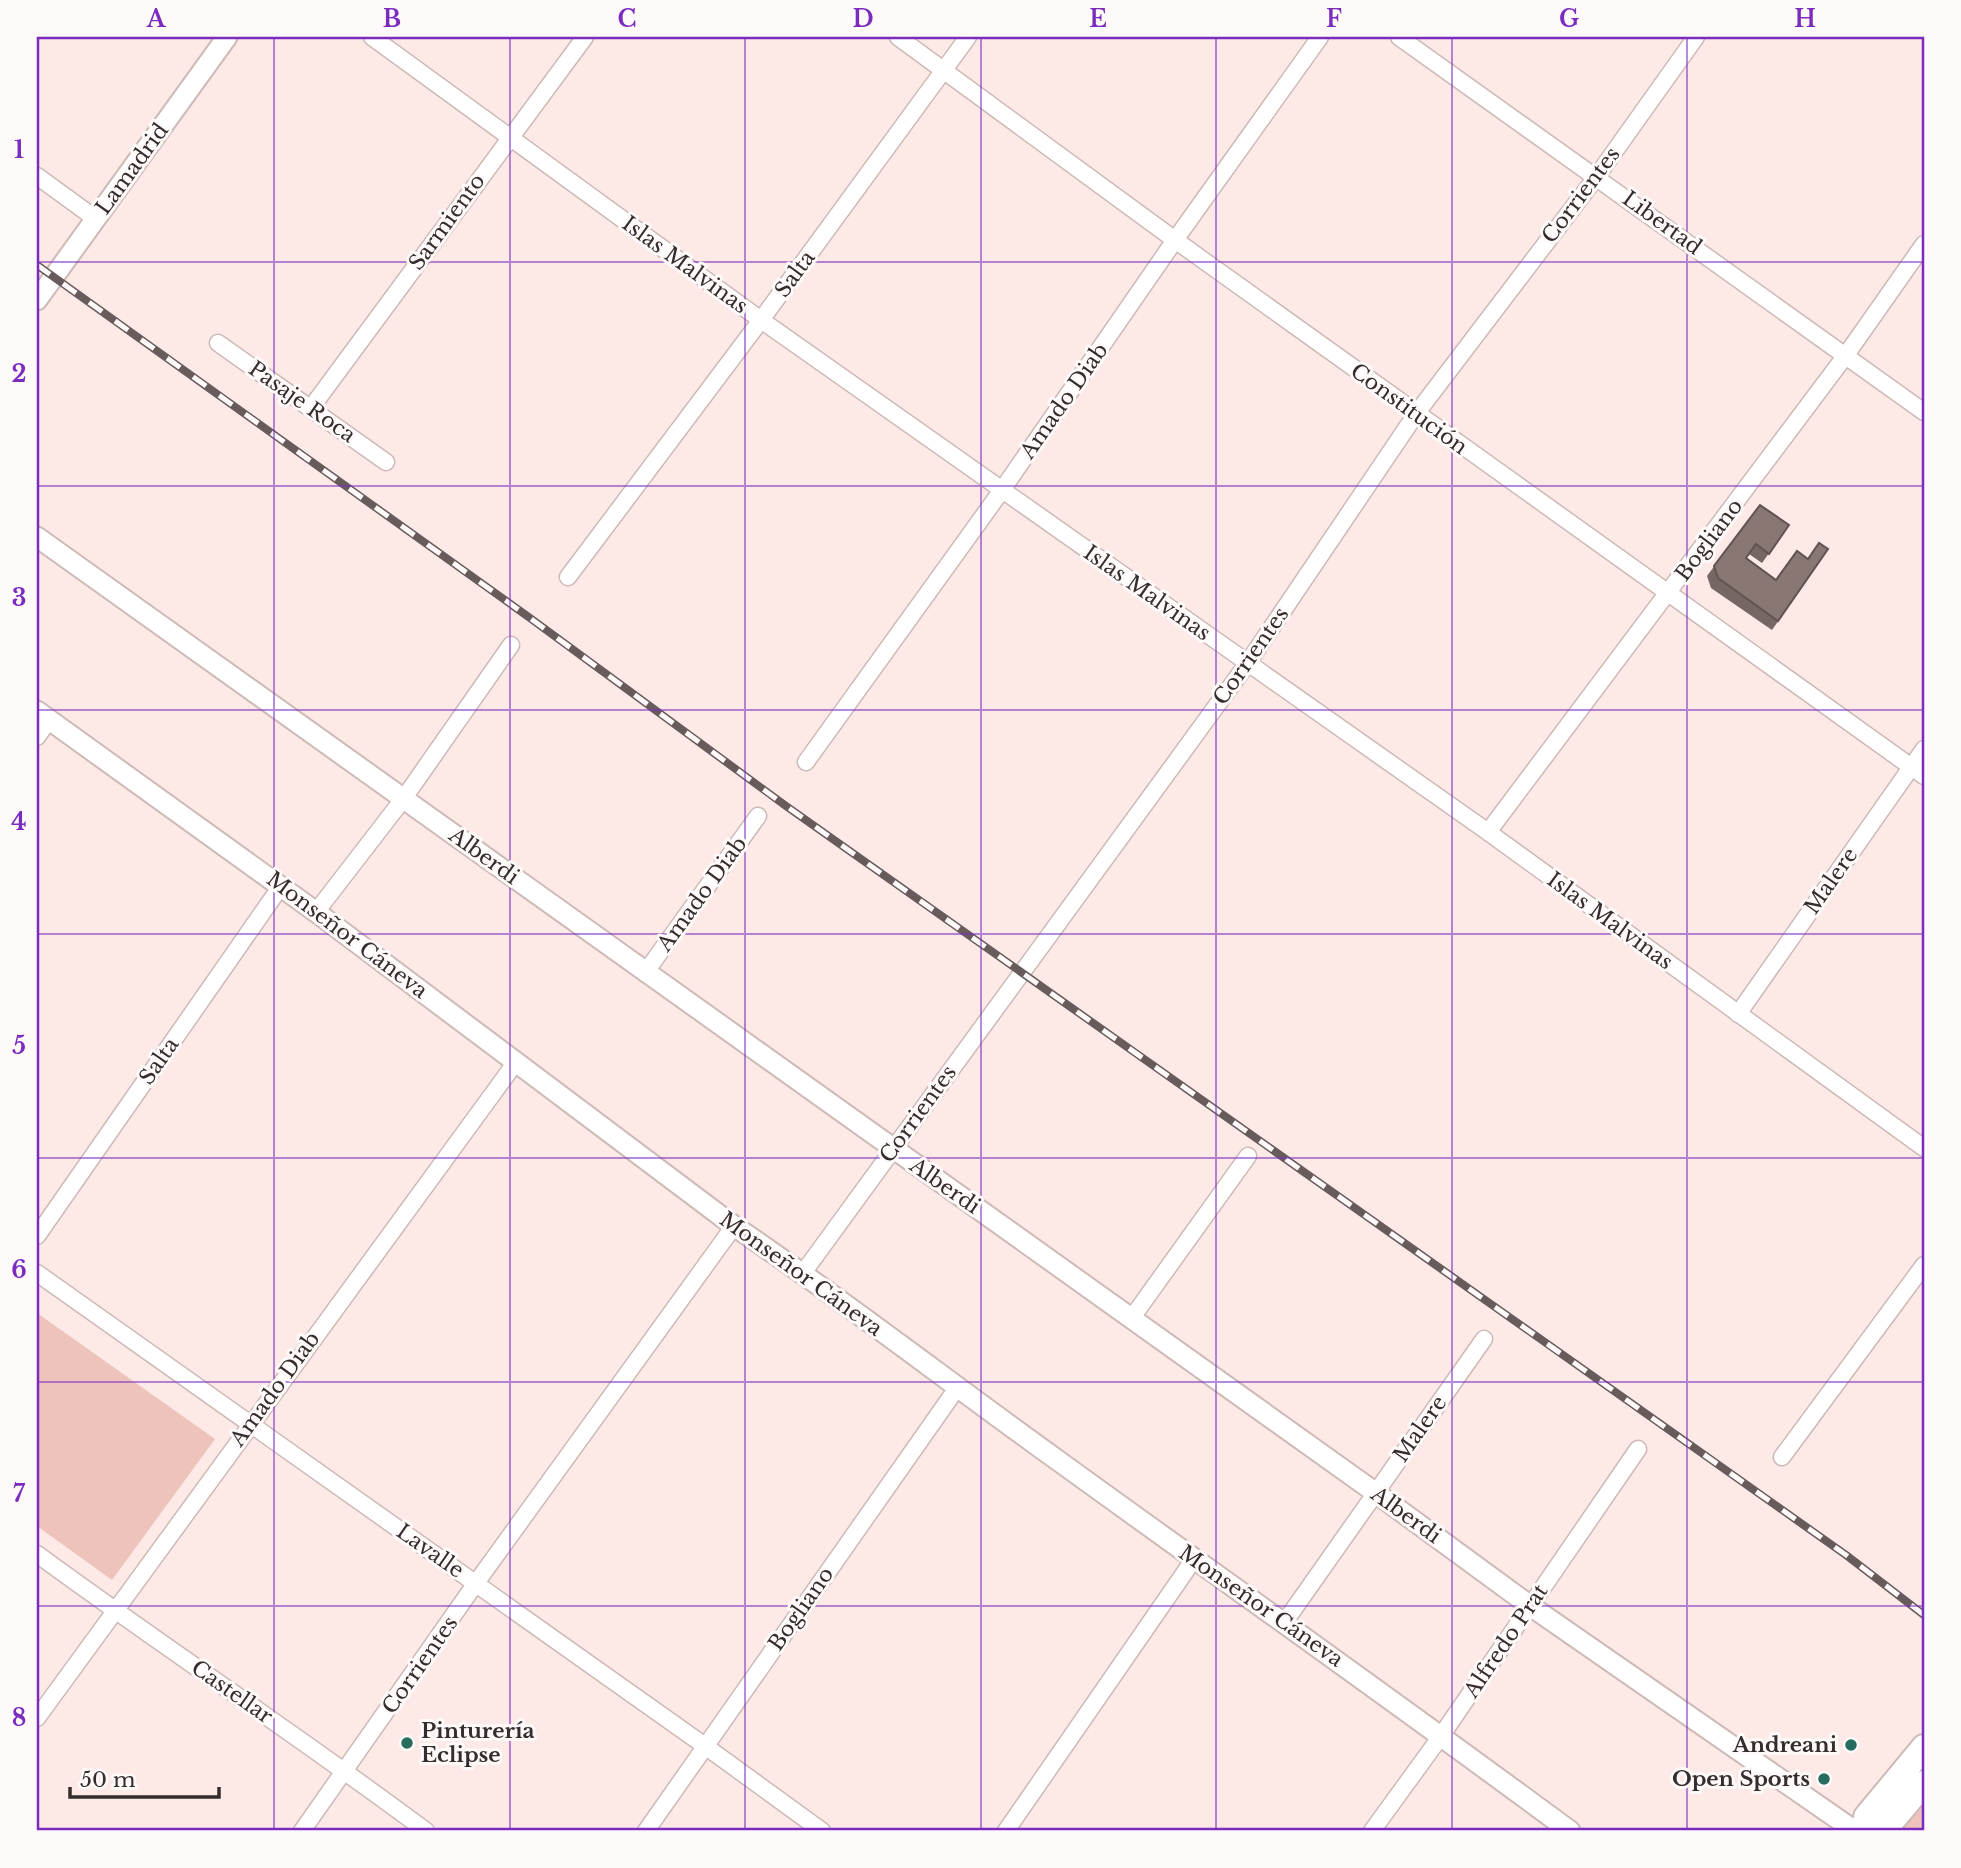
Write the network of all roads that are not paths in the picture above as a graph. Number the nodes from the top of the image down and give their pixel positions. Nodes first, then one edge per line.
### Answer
1 (227, 37) edge
2 (372, 37) edge
3 (586, 37) edge
4 (898, 37) edge
5 (968, 37) edge
6 (1320, 37) edge
7 (1399, 37) edge
8 (1696, 37) edge
9 (944, 70) junction
10 (509, 138) junction
11 (37, 176) edge
12 (1597, 176) junction
13 (96, 219) junction
14 (1175, 240) junction
15 (1924, 244) edge
16 (37, 300) edge
17 (761, 320) junction
18 (218, 343) dead end
19 (1846, 355) junction
20 (311, 408) junction
21 (1924, 412) edge
22 (1416, 414) junction
23 (386, 461) dead end
24 (1002, 490) junction
25 (37, 537) edge
26 (568, 577) dead end
27 (1668, 595) junction
28 (511, 645) dead end
29 (1247, 664) junction
30 (43, 716) edge
31 (37, 737) edge
32 (1924, 749) edge
33 (806, 762) dead end
34 (1918, 771) edge
35 (404, 798) junction
36 (758, 816) dead end
37 (1488, 832) junction
38 (281, 886) junction
39 (316, 912) junction
40 (645, 973) junction
41 (1738, 1014) junction
42 (516, 1062) junction
43 (1924, 1148) edge
44 (892, 1149) junction
45 (1248, 1156) dead end
46 (734, 1226) junction
47 (37, 1236) edge
48 (1924, 1265) edge
49 (37, 1273) edge
50 (803, 1273) junction
51 (1131, 1319) junction
52 (1483, 1339) dead end
53 (957, 1388) junction
54 (250, 1423) junction
55 (1638, 1449) dead end
56 (1782, 1457) dead end
57 (1376, 1493) junction
58 (37, 1554) edge
59 (1194, 1559) junction
60 (476, 1583) junction
61 (1529, 1605) junction
62 (114, 1611) junction
63 (1284, 1623) junction
64 (37, 1718) edge
65 (1441, 1736) junction
66 (705, 1746) junction
67 (1924, 1746) edge
68 (346, 1771) junction
69 (1924, 1783) edge
70 (302, 1831) edge
71 (426, 1831) edge
72 (646, 1831) edge
73 (822, 1831) edge
74 (1006, 1831) edge
75 (1372, 1831) edge
76 (1570, 1831) edge
77 (1855, 1831) edge
78 (1864, 1831) edge
79 (1878, 1831) edge

1 - 13 street, Lamadrid
2 - 10 street, Islas Malvinas
3 - 10 street, Sarmiento
4 - 9 street, Constitución
5 - 9 street, Salta
6 - 14 street, Amado Diab
7 - 12 street, Libertad
8 - 12 street, Corrientes
9 - 14 street, Constitución
9 - 17 street, Salta
10 - 17 street, Islas Malvinas
10 - 20 street, Sarmiento
11 - 13 street
12 - 19 street, Libertad
12 - 22 street, Corrientes
13 - 16 street, Lamadrid
14 - 22 street, Constitución
14 - 24 street, Amado Diab
15 - 19 street, Bogliano
17 - 24 street, Islas Malvinas
17 - 26 street, Salta
18 - 20 street, Pasaje Roca
19 - 21 street, Libertad
19 - 27 street, Bogliano
20 - 23 street, Pasaje Roca
22 - 27 street, Constitución
22 - 29 street, Corrientes
24 - 29 street, Islas Malvinas
24 - 33 street, Amado Diab
25 - 35 street, Alberdi
27 - 34 street, Constitución
27 - 37 street, Bogliano
28 - 35 street
29 - 37 street, Islas Malvinas
29 - 44 street, Corrientes
30 - 31 street
30 - 38 street, Monseñor Cáneva
32 - 34 street, Malere
34 - 41 street, Malere
35 - 39 street
35 - 40 street, Alberdi
36 - 40 street, Amado Diab
37 - 41 street, Islas Malvinas
38 - 39 street, Monseñor Cáneva
38 - 47 street, Salta
39 - 42 street, Monseñor Cáneva
40 - 44 street, Alberdi
41 - 43 street, Islas Malvinas
42 - 46 street, Monseñor Cáneva
42 - 54 street, Amado Diab
44 - 50 street, Corrientes
44 - 51 street, Alberdi
45 - 51 street
46 - 50 street, Monseñor Cáneva
46 - 60 street, Corrientes
48 - 56 street
49 - 54 street, Lavalle
50 - 53 street, Monseñor Cáneva
51 - 57 street, Alberdi
52 - 57 street, Malere
53 - 59 street, Monseñor Cáneva
53 - 66 street, Bogliano
54 - 60 street, Lavalle
54 - 62 street, Amado Diab
55 - 61 street, Alfredo Prat
57 - 61 street, Alberdi
57 - 63 street, Malere
58 - 62 street, Castellar
59 - 63 street, Monseñor Cáneva
59 - 74 street
60 - 66 street, Lavalle
60 - 68 street, Corrientes
61 - 65 street, Alfredo Prat
61 - 77 street, Alberdi
62 - 64 street, Amado Diab
62 - 68 street, Castellar
63 - 65 street, Monseñor Cáneva
65 - 75 street, Alfredo Prat
65 - 76 street, Monseñor Cáneva
66 - 72 street, Bogliano
66 - 73 street, Lavalle
67 - 78 main road
68 - 70 street, Corrientes
68 - 71 street, Castellar
69 - 79 main road

